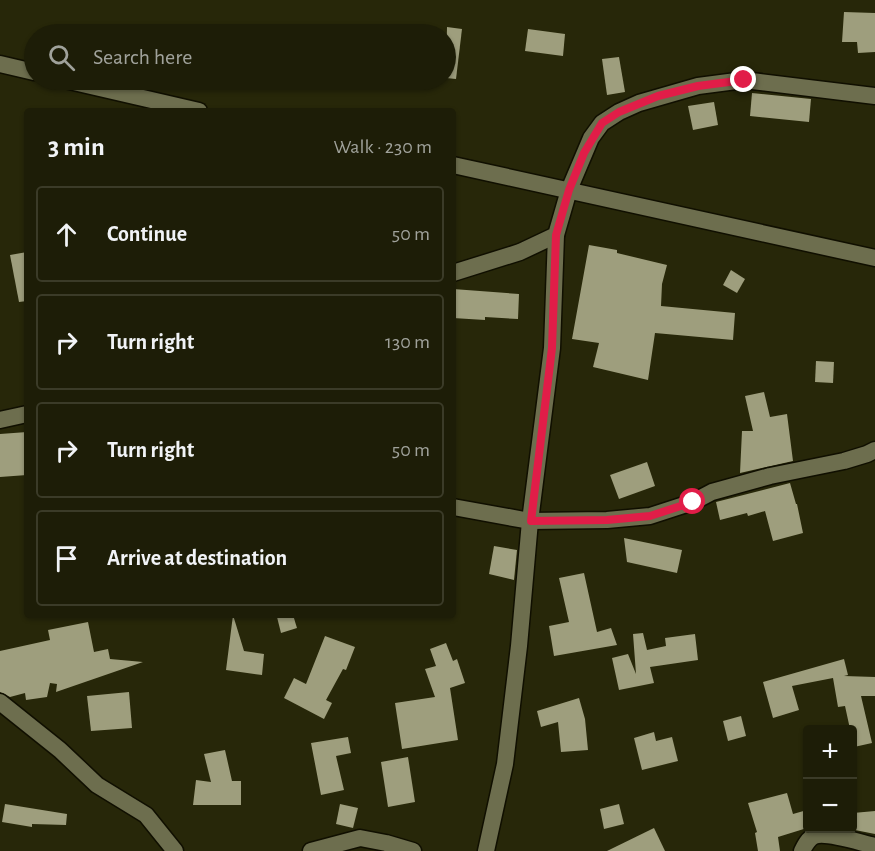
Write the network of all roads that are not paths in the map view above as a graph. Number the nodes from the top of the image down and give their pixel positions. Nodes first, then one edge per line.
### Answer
1 (0, 64) edge
2 (24, 70) edge
3 (106, 90) edge
4 (875, 96) edge
5 (181, 108) edge
6 (456, 166) edge
7 (569, 190) junction
8 (556, 235) junction
9 (875, 258) edge
10 (456, 272) edge
11 (24, 415) edge
12 (0, 420) edge
13 (875, 450) edge
14 (456, 508) edge
15 (531, 521) junction
16 (0, 702) edge
17 (875, 846) edge
18 (175, 851) edge
19 (311, 851) edge
20 (413, 851) edge
21 (486, 851) edge
22 (802, 851) edge

1 - 2 street
3 - 5 street
4 - 7 street
6 - 7 street
7 - 8 street
7 - 9 street
8 - 10 street
8 - 15 street
11 - 12 street
13 - 15 street
14 - 15 street
15 - 21 street
16 - 18 street
17 - 22 street
19 - 20 street

